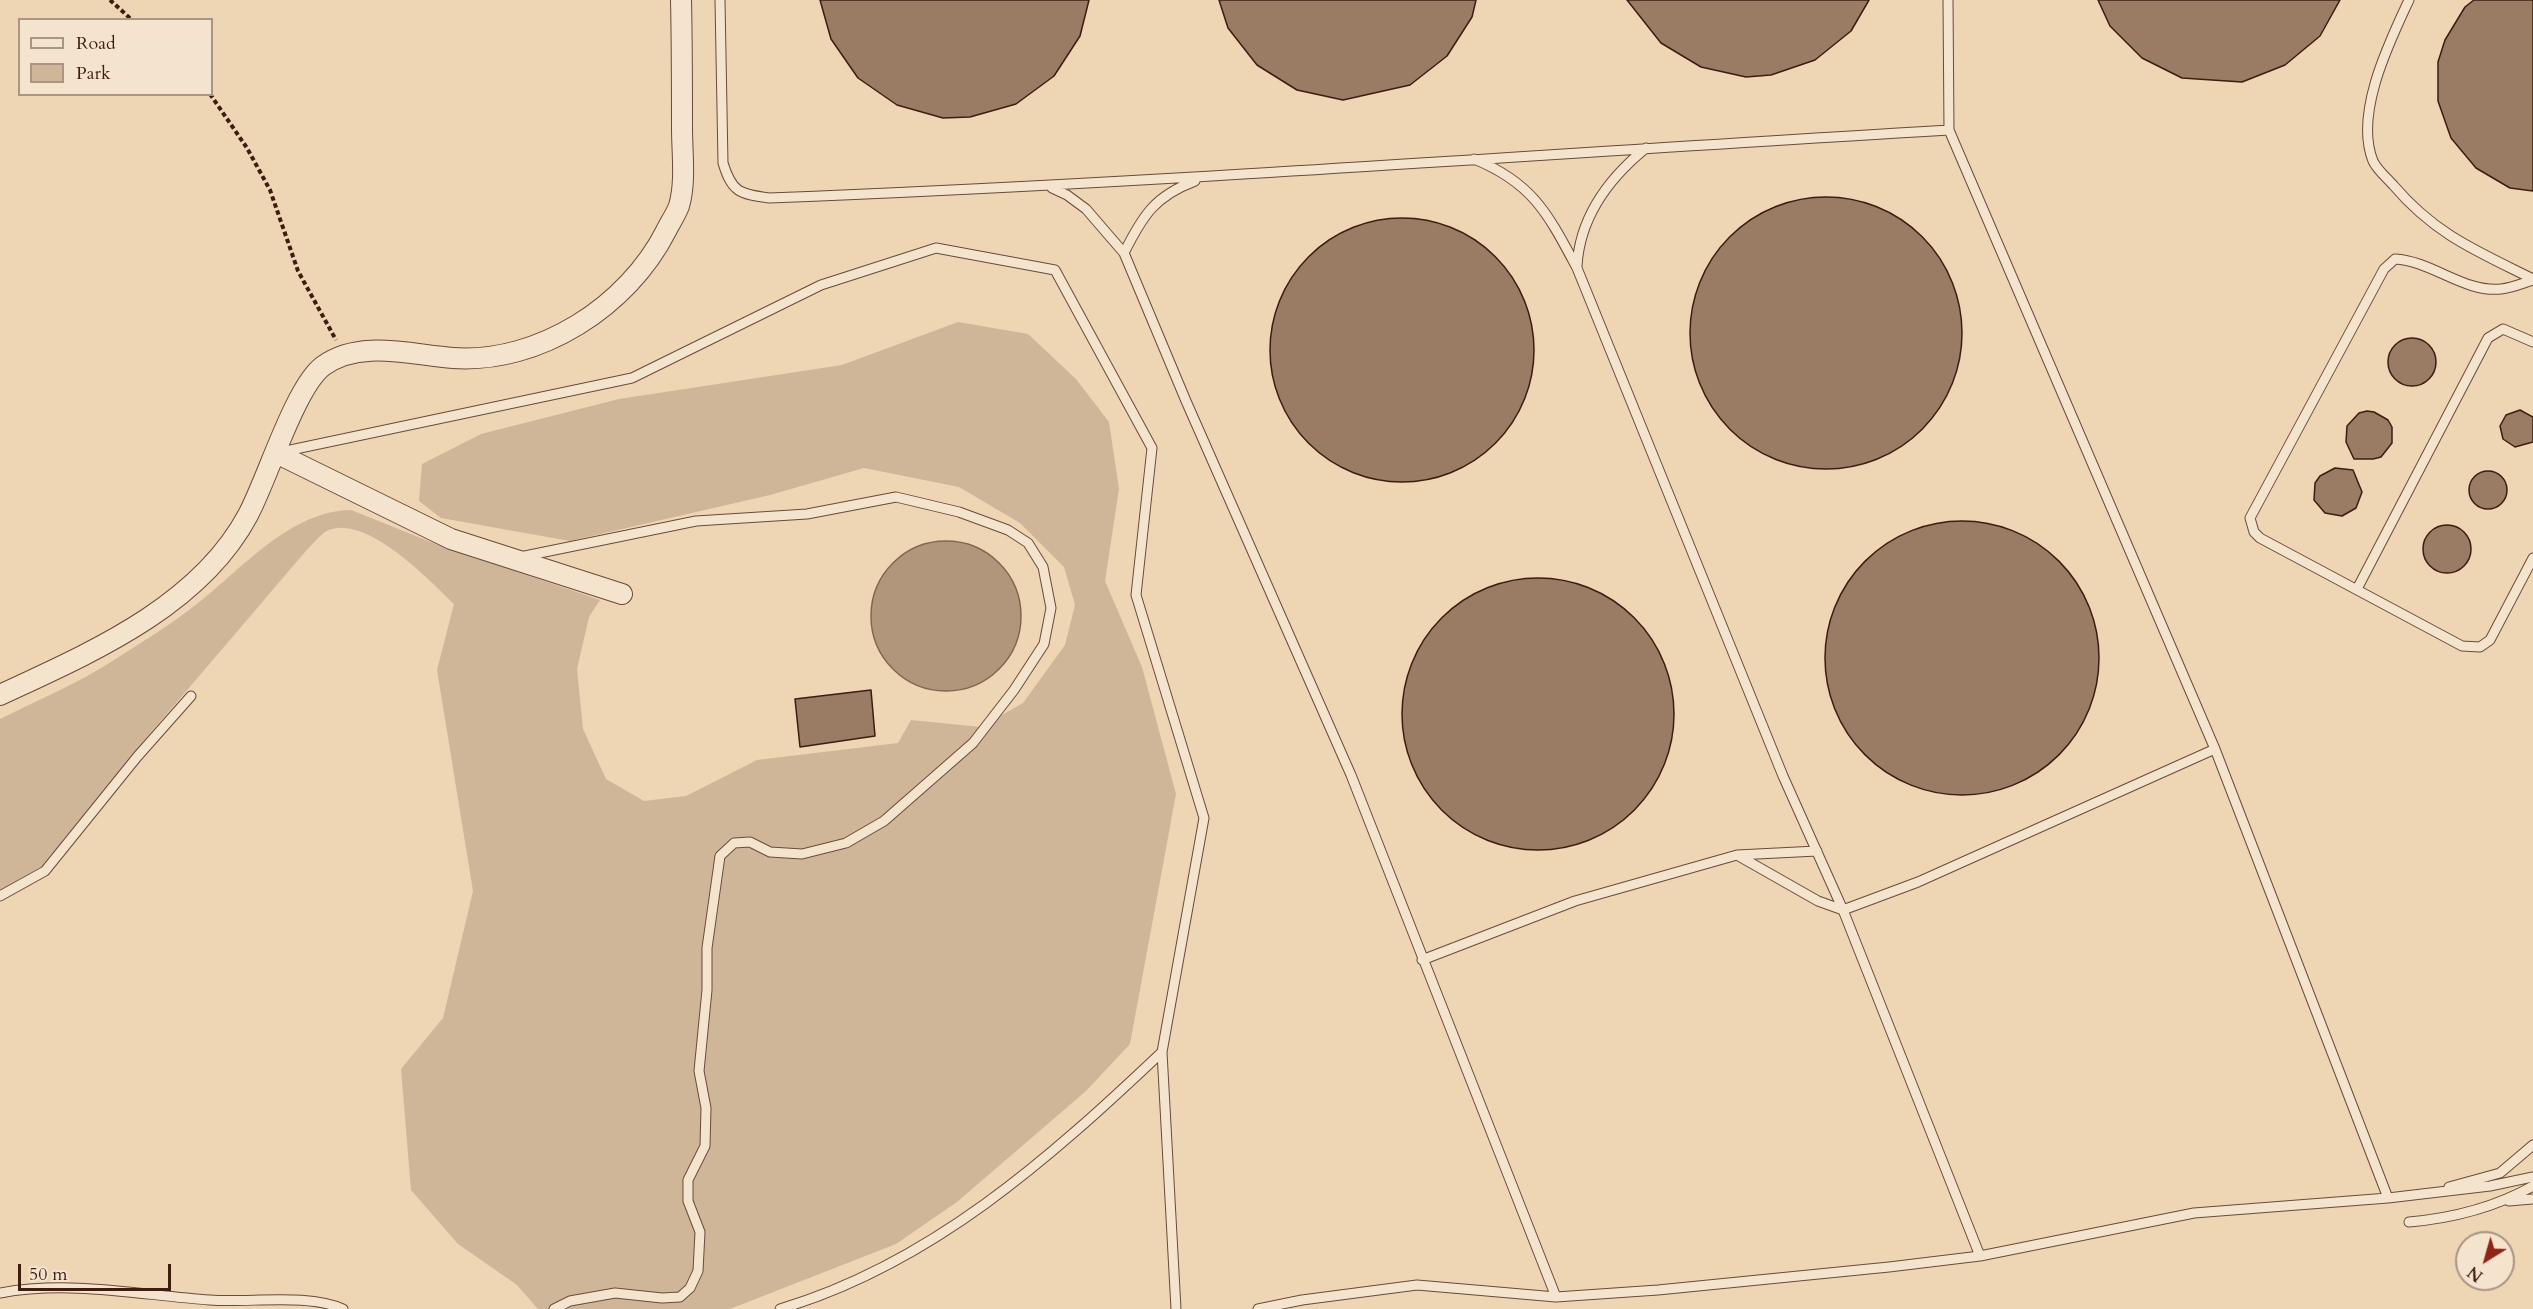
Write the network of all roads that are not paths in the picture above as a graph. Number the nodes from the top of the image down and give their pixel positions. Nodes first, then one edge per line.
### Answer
1 (681, 0) edge
2 (720, 0) edge
3 (1948, 0) edge
4 (2409, 0) edge
5 (1949, 130) junction
6 (1646, 148) junction
7 (1471, 158) junction
8 (1206, 177) junction
9 (1050, 187) junction
10 (1124, 253) junction
11 (1577, 268) junction
12 (2533, 280) edge
13 (2533, 342) edge
14 (276, 453) junction
15 (2533, 558) edge
16 (512, 559) junction
17 (2356, 589) junction
18 (622, 594) dead end
19 (0, 695) edge
20 (192, 696) dead end
21 (2215, 749) junction
22 (1817, 851) junction
23 (1737, 855) junction
24 (0, 896) edge
25 (1843, 910) junction
26 (1422, 960) junction
27 (1162, 1052) junction
28 (2533, 1145) edge
29 (2533, 1177) edge
30 (2533, 1186) edge
31 (2429, 1193) junction
32 (2388, 1198) junction
33 (2533, 1199) edge
34 (2503, 1202) junction
35 (2409, 1222) dead end
36 (1980, 1256) junction
37 (0, 1293) edge
38 (1556, 1298) junction
39 (343, 1309) edge
40 (554, 1309) edge
41 (780, 1309) edge
42 (1176, 1309) edge
43 (1258, 1309) edge

1 - 14 street
2 - 9 lane
3 - 5 lane
4 - 12 lane
5 - 6 lane
5 - 21 lane
6 - 7 lane
6 - 11 lane
7 - 8 lane
7 - 11 lane
8 - 9 lane
8 - 10 lane
9 - 10 lane
10 - 26 lane
11 - 22 lane
12 - 17 lane
13 - 17 lane
14 - 16 street
14 - 19 street
14 - 27 lane
15 - 17 lane
16 - 18 street
16 - 40 lane
20 - 24 lane
21 - 25 lane
21 - 32 lane
22 - 23 lane
22 - 25 lane
23 - 25 lane
23 - 26 lane
25 - 36 lane
26 - 38 lane
27 - 41 lane
27 - 42 lane
28 - 31 lane
29 - 31 lane
30 - 34 lane
31 - 32 lane
32 - 36 lane
33 - 34 lane
34 - 35 lane
36 - 38 lane
37 - 39 lane
38 - 43 lane

